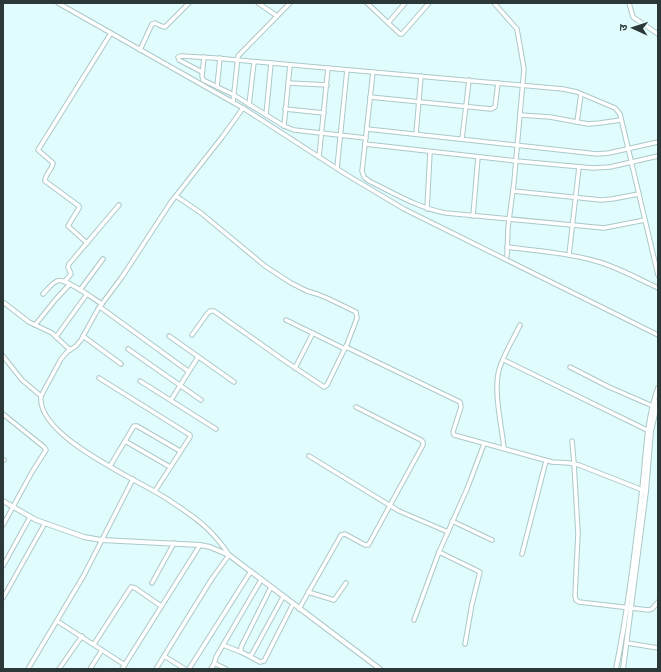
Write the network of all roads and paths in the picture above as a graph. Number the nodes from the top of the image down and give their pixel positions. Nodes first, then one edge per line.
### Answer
1 (58, 3) edge
2 (188, 3) edge
3 (258, 3) edge
4 (290, 3) edge
5 (367, 3) edge
6 (405, 3) edge
7 (429, 3) edge
8 (494, 3) edge
9 (629, 3) edge
10 (277, 16) junction
11 (388, 23) junction
12 (111, 33) junction
13 (658, 34) edge
14 (140, 50) junction
15 (204, 57) junction
16 (220, 58) junction
17 (237, 60) junction
18 (254, 62) junction
19 (271, 63) junction
20 (290, 65) junction
21 (328, 68) junction
22 (347, 70) junction
23 (202, 72) junction
24 (373, 72) junction
25 (421, 76) junction
26 (469, 80) junction
27 (288, 83) junction
28 (498, 83) junction
29 (327, 85) junction
30 (523, 85) junction
31 (217, 87) junction
32 (581, 94) junction
33 (234, 95) junction
34 (370, 97) junction
35 (233, 102) junction
36 (418, 102) junction
37 (250, 105) junction
38 (466, 107) junction
39 (243, 108) junction
40 (285, 109) junction
41 (324, 113) junction
42 (266, 115) junction
43 (520, 115) junction
44 (621, 120) junction
45 (577, 122) junction
46 (284, 126) junction
47 (367, 129) junction
48 (322, 133) junction
49 (416, 134) junction
50 (340, 135) junction
51 (366, 138) junction
52 (462, 139) junction
53 (658, 142) edge
54 (365, 144) junction
55 (518, 145) junction
56 (628, 148) junction
57 (430, 152) junction
58 (658, 156) edge
59 (319, 157) junction
60 (478, 157) junction
61 (516, 161) junction
62 (631, 162) junction
63 (579, 167) junction
64 (337, 168) junction
65 (513, 191) junction
66 (639, 194) junction
67 (176, 196) junction
68 (575, 198) junction
69 (119, 205) dead end
70 (427, 209) junction
71 (473, 216) junction
72 (509, 219) junction
73 (645, 220) junction
74 (572, 226) junction
75 (87, 243) junction
76 (507, 247) junction
77 (569, 255) junction
78 (507, 256) dead end
79 (103, 259) dead end
80 (658, 275) edge
81 (65, 282) junction
82 (70, 284) junction
83 (658, 288) edge
84 (80, 290) junction
85 (43, 294) dead end
86 (87, 294) junction
87 (3, 302) edge
88 (101, 305) junction
89 (286, 320) dead end
90 (35, 325) junction
91 (520, 325) dead end
92 (312, 333) junction
93 (192, 335) dead end
94 (658, 335) edge
95 (83, 336) junction
96 (170, 336) dead end
97 (56, 337) junction
98 (345, 347) junction
99 (128, 349) dead end
100 (70, 350) junction
101 (3, 356) edge
102 (198, 357) junction
103 (504, 360) junction
104 (120, 364) dead end
105 (570, 367) dead end
106 (295, 368) junction
107 (188, 371) junction
108 (99, 378) dead end
109 (140, 381) dead end
110 (234, 382) dead end
111 (179, 385) junction
112 (658, 388) edge
113 (41, 396) junction
114 (170, 400) junction
115 (201, 400) dead end
116 (658, 401) edge
117 (356, 407) dead end
118 (654, 407) junction
119 (3, 414) edge
120 (656, 419) edge
121 (216, 428) dead end
122 (647, 430) junction
123 (125, 441) junction
124 (572, 441) dead end
125 (484, 444) junction
126 (504, 449) junction
127 (180, 452) junction
128 (309, 456) dead end
129 (546, 461) junction
130 (574, 463) junction
131 (110, 466) junction
132 (170, 467) junction
133 (133, 479) junction
134 (155, 491) junction
135 (644, 491) junction
136 (3, 502) edge
137 (390, 506) junction
138 (12, 508) junction
139 (30, 516) junction
140 (452, 521) junction
141 (45, 523) junction
142 (3, 525) edge
143 (448, 532) junction
144 (101, 540) junction
145 (492, 540) dead end
146 (174, 543) junction
147 (200, 545) junction
148 (439, 552) junction
149 (522, 554) dead end
150 (229, 555) junction
151 (3, 566) edge
152 (251, 571) junction
153 (261, 580) junction
154 (152, 583) dead end
155 (346, 583) dead end
156 (271, 587) junction
157 (308, 592) junction
158 (283, 597) junction
159 (3, 598) edge
160 (658, 602) edge
161 (293, 604) junction
162 (161, 606) junction
163 (629, 608) junction
164 (299, 609) junction
165 (414, 620) dead end
166 (57, 621) junction
167 (82, 636) junction
168 (627, 643) junction
169 (94, 644) junction
170 (465, 644) dead end
171 (223, 645) junction
172 (658, 648) edge
173 (102, 650) junction
174 (241, 652) junction
175 (164, 656) junction
176 (248, 656) junction
177 (214, 664) junction
178 (125, 665) junction
179 (28, 669) edge
180 (59, 669) edge
181 (90, 669) edge
182 (122, 669) edge
183 (156, 669) edge
184 (185, 669) edge
185 (189, 669) edge
186 (211, 669) edge
187 (226, 669) edge
188 (380, 669) edge
189 (616, 669) edge
190 (623, 669) edge

1 - 12 street
2 - 14 street
3 - 10 street
4 - 10 street
5 - 11 street
6 - 11 street
7 - 11 street
8 - 30 street
9 - 13 street
10 - 17 street
12 - 14 street
12 - 75 street
14 - 35 street
15 - 16 street
15 - 23 street
15 - 23 street
16 - 17 street
16 - 31 street
17 - 18 street
17 - 33 street
18 - 19 street
18 - 37 street
19 - 20 street
19 - 42 street
20 - 21 street
20 - 27 street
21 - 22 street
21 - 29 street
22 - 24 street
22 - 50 street
23 - 31 street
24 - 25 street
24 - 34 street
25 - 26 street
25 - 36 street
26 - 28 street
26 - 38 street
27 - 29 street
27 - 40 street
28 - 30 street
28 - 38 street
29 - 41 street
30 - 32 street
30 - 43 street
31 - 33 street
32 - 44 street
32 - 45 street
33 - 35 street
33 - 37 street
34 - 36 street
34 - 47 street
35 - 39 street
36 - 38 street
36 - 49 street
37 - 42 street
38 - 52 street
39 - 59 street
39 - 67 street
40 - 41 street
40 - 46 street
41 - 48 street
42 - 46 street
43 - 45 street
43 - 55 street
44 - 45 street
44 - 56 street
46 - 48 street
47 - 49 street
47 - 51 street
48 - 50 street
48 - 59 street
49 - 52 street
50 - 51 street
50 - 64 street
51 - 54 street
52 - 55 street
53 - 56 street
54 - 57 street
54 - 70 street
55 - 56 street
55 - 61 street
56 - 62 street
57 - 60 street
57 - 70 street
58 - 62 street
59 - 64 street
60 - 61 street
60 - 71 street
61 - 63 street
61 - 65 street
62 - 63 street
62 - 66 street
63 - 68 street
64 - 94 street
65 - 68 street
65 - 72 street
66 - 68 street
66 - 73 street
67 - 88 street
67 - 98 street
68 - 74 street
69 - 75 street
70 - 71 street
71 - 72 street
72 - 74 street
72 - 76 street
73 - 74 street
73 - 80 street
74 - 77 street
75 - 81 street
76 - 77 street
76 - 78 street
77 - 83 street
79 - 84 street
81 - 82 street
81 - 85 street
82 - 84 street
82 - 90 street
84 - 86 street
86 - 88 street
86 - 97 street
87 - 90 street
88 - 95 street
88 - 107 street
89 - 92 street
90 - 97 street
91 - 103 street
92 - 98 street
92 - 106 street
93 - 106 street
95 - 100 street
95 - 104 street
96 - 102 street
97 - 100 street
98 - 106 street
98 - 125 street
99 - 111 street
100 - 113 street
101 - 113 street
102 - 107 street
102 - 110 street
103 - 122 street
103 - 126 street
105 - 118 street
107 - 111 street
108 - 127 street
109 - 114 street
111 - 114 street
111 - 115 street
112 - 118 street
113 - 131 street
114 - 121 street
116 - 118 street
117 - 137 street
118 - 120 street
118 - 122 street
119 - 138 street
120 - 135 street
122 - 135 street
123 - 127 street
123 - 131 street
123 - 132 street
124 - 130 street
125 - 126 street
125 - 140 street
126 - 129 street
127 - 132 street
128 - 137 street
129 - 130 street
129 - 149 street
130 - 135 street
130 - 163 street
131 - 133 street
132 - 134 street
133 - 134 street
133 - 144 street
134 - 150 street
135 - 163 street
136 - 138 street
137 - 143 street
137 - 157 street
138 - 139 street
138 - 142 street
139 - 141 street
139 - 151 street
140 - 143 street
140 - 145 street
141 - 144 street
141 - 159 street
143 - 148 street
144 - 146 street
144 - 166 street
146 - 147 street
146 - 154 street
147 - 150 street
147 - 162 street
148 - 165 street
148 - 170 street
150 - 152 street
150 - 175 street
152 - 153 street
152 - 185 street
153 - 156 street
153 - 171 street
155 - 157 street
156 - 158 street
156 - 174 street
157 - 164 street
158 - 161 street
158 - 176 street
160 - 163 street
161 - 164 street
161 - 176 street
162 - 169 street
162 - 178 street
163 - 168 street
163 - 189 street
164 - 188 street
166 - 167 street
166 - 179 street
167 - 169 street
167 - 180 street
168 - 172 street
168 - 190 street
169 - 173 street
171 - 174 street
171 - 177 street
173 - 178 street
173 - 181 street
174 - 176 street
175 - 183 street
175 - 184 street
177 - 186 street
177 - 187 street
178 - 182 street

